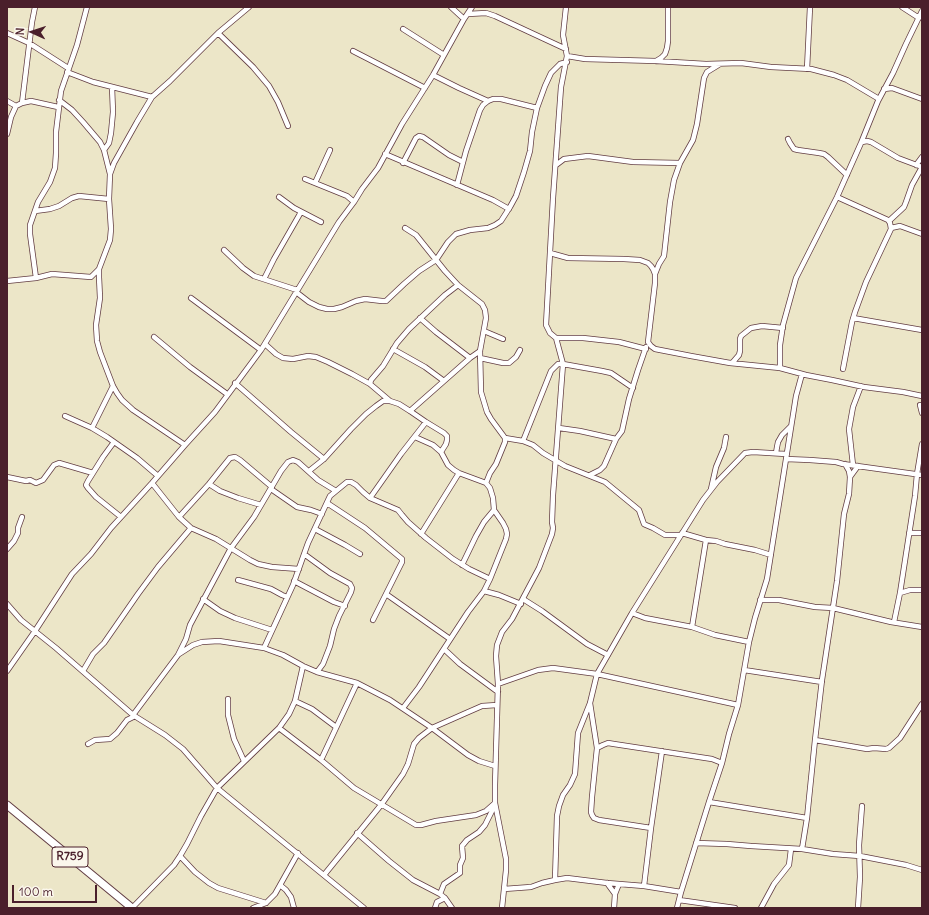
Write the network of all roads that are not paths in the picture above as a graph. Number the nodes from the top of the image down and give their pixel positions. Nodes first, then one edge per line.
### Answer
1 (35, 7) edge
2 (87, 7) edge
3 (249, 7) edge
4 (451, 7) edge
5 (472, 7) edge
6 (566, 7) edge
7 (668, 7) edge
8 (810, 7) edge
9 (902, 7) edge
10 (922, 11) edge
11 (468, 14) junction
12 (919, 18) junction
13 (464, 19) junction
14 (403, 29) dead end
15 (7, 33) edge
16 (218, 33) junction
17 (29, 43) junction
18 (566, 49) junction
19 (353, 51) dead end
20 (444, 55) junction
21 (567, 59) junction
22 (656, 61) junction
23 (721, 64) junction
24 (807, 69) junction
25 (68, 70) junction
26 (433, 75) junction
27 (112, 86) junction
28 (425, 88) junction
29 (884, 89) junction
30 (152, 97) junction
31 (879, 99) junction
32 (922, 99) edge
33 (59, 100) junction
34 (7, 101) edge
35 (488, 101) junction
36 (22, 103) junction
37 (16, 106) junction
38 (58, 107) junction
39 (537, 108) junction
40 (288, 126) dead end
41 (7, 134) edge
42 (788, 139) dead end
43 (862, 142) junction
44 (104, 150) junction
45 (330, 150) dead end
46 (385, 154) junction
47 (922, 157) edge
48 (463, 162) junction
49 (403, 163) junction
50 (680, 163) junction
51 (916, 165) junction
52 (556, 166) junction
53 (110, 174) junction
54 (847, 175) junction
55 (305, 179) dead end
56 (315, 183) junction
57 (457, 185) junction
58 (279, 197) dead end
59 (837, 197) junction
60 (109, 199) junction
61 (354, 202) junction
62 (509, 209) junction
63 (35, 211) junction
64 (301, 212) junction
65 (889, 221) junction
66 (320, 222) dead end
67 (406, 228) dead end
68 (891, 228) junction
69 (922, 234) edge
70 (224, 250) dead end
71 (550, 253) junction
72 (436, 260) junction
73 (99, 270) junction
74 (655, 274) junction
75 (36, 278) junction
76 (264, 279) junction
77 (7, 281) edge
78 (458, 285) junction
79 (296, 291) junction
80 (191, 298) dead end
81 (420, 318) junction
82 (853, 318) junction
83 (783, 328) junction
84 (922, 330) edge
85 (484, 331) junction
86 (154, 337) dead end
87 (503, 338) dead end
88 (556, 338) junction
89 (648, 342) junction
90 (265, 344) junction
91 (393, 349) junction
92 (646, 349) junction
93 (260, 350) junction
94 (520, 350) dead end
95 (480, 352) junction
96 (470, 358) junction
97 (480, 358) junction
98 (730, 363) junction
99 (564, 364) junction
100 (780, 368) junction
101 (843, 369) dead end
102 (802, 374) junction
103 (444, 381) junction
104 (236, 383) junction
105 (370, 384) junction
106 (113, 386) junction
107 (861, 386) junction
108 (633, 388) junction
109 (227, 394) junction
110 (922, 396) edge
111 (390, 401) junction
112 (920, 405) dead end
113 (410, 410) junction
114 (922, 413) edge
115 (65, 416) dead end
116 (426, 422) junction
117 (792, 425) junction
118 (92, 428) junction
119 (559, 428) junction
120 (415, 437) junction
121 (726, 437) dead end
122 (505, 438) junction
123 (616, 439) junction
124 (523, 441) junction
125 (114, 442) junction
126 (185, 444) junction
127 (922, 444) edge
128 (441, 452) junction
129 (776, 453) junction
130 (786, 456) junction
131 (324, 460) junction
132 (556, 461) junction
133 (846, 464) junction
134 (855, 466) junction
135 (309, 471) junction
136 (93, 473) junction
137 (459, 473) junction
138 (920, 474) edge
139 (590, 475) junction
140 (158, 476) junction
141 (7, 477) edge
142 (850, 478) junction
143 (152, 483) junction
144 (486, 483) junction
145 (209, 484) junction
146 (272, 488) junction
147 (711, 490) junction
148 (336, 491) junction
149 (370, 498) junction
150 (327, 503) junction
151 (262, 505) junction
152 (494, 510) junction
153 (322, 514) junction
154 (22, 516) dead end
155 (179, 516) junction
156 (121, 517) junction
157 (191, 528) junction
158 (315, 529) junction
159 (909, 533) junction
160 (922, 533) edge
161 (421, 534) junction
162 (681, 534) junction
163 (706, 540) junction
164 (231, 548) junction
165 (7, 549) edge
166 (304, 554) junction
167 (360, 554) dead end
168 (771, 555) junction
169 (462, 565) junction
170 (299, 569) junction
171 (490, 579) junction
172 (238, 580) dead end
173 (294, 581) junction
174 (922, 590) edge
175 (484, 591) junction
176 (900, 593) junction
177 (386, 594) junction
178 (287, 597) junction
179 (204, 599) junction
180 (760, 600) junction
181 (522, 602) junction
182 (7, 604) edge
183 (345, 606) junction
184 (833, 608) junction
185 (632, 613) junction
186 (373, 620) dead end
187 (894, 622) junction
188 (692, 627) junction
189 (922, 627) edge
190 (272, 630) junction
191 (35, 632) junction
192 (450, 639) junction
193 (749, 642) junction
194 (264, 648) junction
195 (444, 649) junction
196 (178, 655) junction
197 (608, 655) junction
198 (303, 666) junction
199 (744, 670) junction
200 (7, 671) edge
201 (83, 671) junction
202 (318, 672) junction
203 (597, 674) junction
204 (822, 682) junction
205 (357, 683) junction
206 (498, 684) junction
207 (498, 692) junction
208 (228, 699) dead end
209 (295, 701) junction
210 (590, 703) junction
211 (922, 704) edge
212 (497, 705) junction
213 (738, 705) junction
214 (403, 708) junction
215 (134, 715) junction
216 (336, 727) junction
217 (279, 728) junction
218 (432, 728) junction
219 (815, 740) junction
220 (88, 744) dead end
221 (597, 748) junction
222 (662, 751) junction
223 (321, 760) junction
224 (244, 761) junction
225 (722, 763) junction
226 (495, 766) junction
227 (217, 788) junction
228 (709, 802) junction
229 (7, 805) edge
230 (381, 805) junction
231 (494, 805) junction
232 (862, 806) dead end
233 (807, 818) junction
234 (651, 828) junction
235 (357, 833) junction
236 (696, 843) junction
237 (791, 849) junction
238 (802, 849) junction
239 (298, 853) junction
240 (180, 856) junction
241 (860, 856) junction
242 (922, 870) edge
243 (324, 874) junction
244 (555, 880) junction
245 (607, 883) junction
246 (619, 884) junction
247 (280, 885) junction
248 (644, 886) junction
249 (504, 889) junction
250 (681, 892) junction
251 (440, 894) junction
252 (615, 894) junction
253 (445, 898) junction
254 (679, 900) junction
255 (266, 903) junction
256 (132, 908) edge
257 (253, 908) edge
258 (294, 908) edge
259 (364, 908) edge
260 (435, 908) edge
261 (452, 908) edge
262 (502, 908) edge
263 (614, 908) edge
264 (678, 908) edge
265 (735, 908) edge
266 (761, 908) edge
267 (858, 908) edge

1 - 17 street
2 - 25 street
3 - 16 street
4 - 13 street
5 - 11 street
6 - 18 street
7 - 22 street
8 - 24 street
9 - 12 street
10 - 12 street
11 - 13 street
11 - 18 street
12 - 29 street
13 - 20 street
14 - 20 street
15 - 17 street
16 - 30 street
16 - 40 street
17 - 25 street
17 - 36 street
18 - 21 street
19 - 28 street
20 - 26 street
21 - 22 street
21 - 39 street
21 - 52 street
22 - 23 street
23 - 24 street
23 - 50 street
24 - 31 street
25 - 27 street
25 - 33 street
26 - 28 street
26 - 35 street
27 - 30 street
27 - 44 street
28 - 46 street
29 - 31 street
29 - 32 street
30 - 53 street
31 - 43 street
33 - 38 street
33 - 44 street
34 - 37 street
35 - 39 street
35 - 48 street
36 - 37 street
36 - 38 street
37 - 41 street
38 - 63 street
39 - 62 street
42 - 54 street
43 - 51 street
43 - 54 street
44 - 53 street
45 - 56 street
46 - 49 street
46 - 61 street
47 - 51 street
48 - 49 street
48 - 57 street
49 - 57 street
50 - 52 street
50 - 74 street
51 - 65 street
52 - 71 street
53 - 60 street
54 - 59 street
55 - 56 street
56 - 61 street
57 - 62 street
58 - 64 street
59 - 65 street
59 - 83 street
60 - 63 street
60 - 73 street
61 - 79 street
62 - 72 street
63 - 75 street
64 - 66 street
64 - 76 street
65 - 68 street
67 - 72 street
68 - 69 street
68 - 82 street
70 - 76 street
71 - 74 street
71 - 88 street
72 - 78 street
72 - 79 street
73 - 75 street
73 - 106 street
74 - 89 street
75 - 77 street
76 - 79 street
78 - 81 street
78 - 85 street
79 - 90 street
80 - 93 street
81 - 91 street
81 - 96 street
82 - 84 street
82 - 101 street
83 - 98 street
83 - 100 street
85 - 87 street
85 - 95 street
86 - 109 street
88 - 92 street
88 - 99 street
89 - 92 street
89 - 98 street
90 - 93 street
90 - 105 street
91 - 103 street
91 - 105 street
92 - 108 street
93 - 104 street
94 - 97 street
95 - 96 street
95 - 97 street
96 - 103 street
97 - 122 street
98 - 100 street
99 - 108 street
99 - 119 street
99 - 124 street
100 - 102 street
102 - 107 street
102 - 117 street
103 - 113 street
104 - 109 street
104 - 131 street
105 - 111 street
106 - 118 street
106 - 126 street
107 - 110 street
107 - 134 street
108 - 123 street
109 - 126 street
111 - 113 street
111 - 131 street
112 - 114 street
113 - 116 street
115 - 118 street
116 - 120 street
116 - 128 street
117 - 129 street
117 - 130 street
118 - 125 street
119 - 123 street
119 - 132 street
120 - 128 street
120 - 149 street
121 - 147 street
122 - 124 street
122 - 144 street
123 - 139 street
124 - 132 street
125 - 136 street
125 - 140 street
126 - 140 street
127 - 138 street
128 - 137 street
129 - 130 street
129 - 147 street
130 - 133 street
130 - 168 street
131 - 135 street
132 - 139 street
132 - 181 street
133 - 134 street
133 - 142 street
134 - 138 street
134 - 142 street
135 - 146 street
135 - 148 street
136 - 141 street
136 - 156 street
137 - 144 street
137 - 161 street
138 - 159 street
139 - 162 street
140 - 143 street
142 - 184 street
143 - 155 street
143 - 156 street
144 - 152 street
145 - 146 street
145 - 151 street
145 - 155 street
146 - 151 street
146 - 153 street
147 - 162 street
148 - 149 street
148 - 150 street
149 - 161 street
150 - 153 street
150 - 177 street
151 - 164 street
152 - 169 street
152 - 171 street
153 - 158 street
154 - 165 street
155 - 157 street
156 - 191 street
157 - 164 street
157 - 201 street
158 - 166 street
158 - 167 street
159 - 160 street
159 - 176 street
161 - 169 street
162 - 163 street
162 - 185 street
163 - 168 street
163 - 188 street
164 - 170 street
164 - 179 street
166 - 170 street
166 - 183 street
168 - 180 street
169 - 171 street
170 - 173 street
171 - 175 street
172 - 178 street
173 - 178 street
173 - 183 street
174 - 176 street
175 - 181 street
175 - 192 street
176 - 187 street
177 - 186 street
177 - 192 street
178 - 190 street
179 - 190 street
179 - 196 street
180 - 184 street
180 - 193 street
181 - 197 street
181 - 206 street
182 - 191 street
183 - 202 street
184 - 187 street
184 - 204 street
185 - 188 street
185 - 197 street
187 - 189 street
188 - 193 street
190 - 194 street
191 - 200 street
191 - 201 street
192 - 195 street
193 - 199 street
194 - 196 street
194 - 198 street
195 - 207 street
195 - 214 street
196 - 215 street
197 - 203 street
198 - 202 street
198 - 209 street
199 - 204 street
199 - 213 street
201 - 215 street
202 - 205 street
203 - 206 street
203 - 210 street
203 - 213 street
204 - 219 street
205 - 214 street
205 - 216 street
206 - 207 street
207 - 212 street
208 - 224 street
209 - 216 street
209 - 217 street
210 - 221 street
210 - 244 street
211 - 219 street
212 - 218 street
212 - 226 street
213 - 225 street
214 - 218 street
215 - 220 street
215 - 227 street
216 - 223 street
217 - 223 street
217 - 224 street
218 - 226 street
218 - 230 street
219 - 233 street
221 - 222 street
221 - 234 street
222 - 225 street
222 - 234 street
223 - 230 street
224 - 227 street
225 - 228 street
226 - 231 street
227 - 239 street
227 - 240 street
228 - 233 street
228 - 236 street
229 - 256 main road, R759
230 - 231 street
230 - 235 street
231 - 249 street
231 - 251 street
232 - 241 street
233 - 238 street
234 - 248 street
235 - 243 street
235 - 251 street
236 - 237 street
236 - 250 street
237 - 238 street
237 - 266 street
238 - 241 street
239 - 243 street
239 - 247 street
240 - 255 street
240 - 256 street
241 - 242 street
241 - 267 street
243 - 259 street
244 - 245 street
244 - 249 street
245 - 246 street
245 - 252 street
246 - 248 street
246 - 252 street
247 - 255 street
247 - 258 street
248 - 250 street
249 - 262 street
250 - 254 street
251 - 253 street
252 - 263 street
253 - 260 street
253 - 261 street
254 - 264 street
254 - 265 street
255 - 257 street

